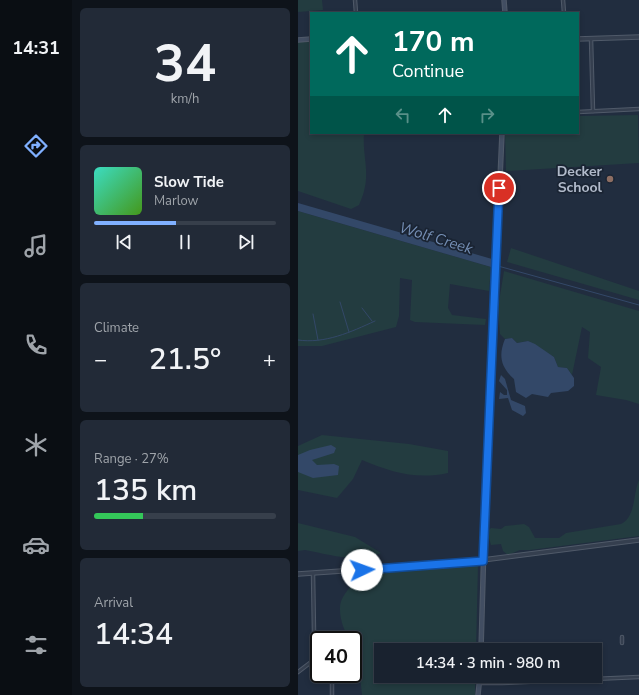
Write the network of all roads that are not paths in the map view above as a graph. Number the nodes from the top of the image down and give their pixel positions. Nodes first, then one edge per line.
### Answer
1 (355, 0) edge
2 (504, 0) edge
3 (563, 0) edge
4 (356, 12) edge
5 (505, 12) edge
6 (564, 12) edge
7 (639, 37) edge
8 (310, 39) edge
9 (579, 39) edge
10 (591, 39) junction
11 (298, 40) edge
12 (639, 109) edge
13 (593, 111) junction
14 (579, 112) edge
15 (502, 134) edge
16 (639, 540) edge
17 (483, 561) junction
18 (298, 574) edge
19 (313, 574) junction
20 (314, 631) edge
21 (622, 638) dead end
22 (482, 643) edge
23 (622, 643) dead end
24 (310, 663) edge
25 (298, 672) edge
26 (639, 677) edge
27 (602, 679) edge
28 (332, 683) edge
29 (479, 683) edge
30 (332, 695) edge
31 (478, 695) edge

1 - 4 street
2 - 5 main road
3 - 6 street
7 - 10 street
8 - 11 main road
9 - 10 street
10 - 13 street
12 - 13 street
13 - 14 street
15 - 17 main road
16 - 17 street
17 - 19 street
17 - 22 main road
18 - 19 street
19 - 20 street
21 - 23 street
24 - 25 street
26 - 27 street
28 - 30 street
29 - 31 main road

